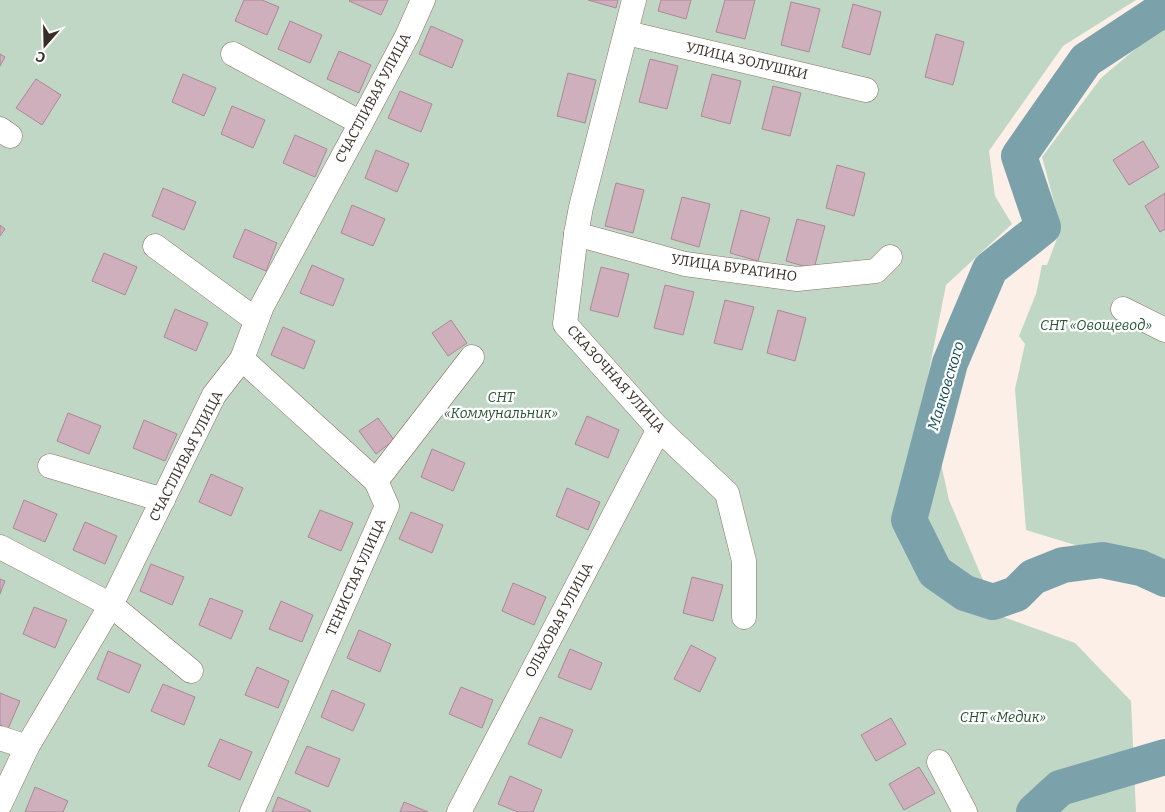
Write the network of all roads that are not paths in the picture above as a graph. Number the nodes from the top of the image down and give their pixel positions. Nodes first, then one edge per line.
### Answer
1 (423, 0) edge
2 (634, 0) edge
3 (627, 33) junction
4 (233, 54) dead end
5 (866, 90) dead end
6 (361, 123) junction
7 (576, 234) junction
8 (155, 246) dead end
9 (890, 257) dead end
10 (1123, 309) dead end
11 (256, 320) junction
12 (1165, 330) edge
13 (472, 357) dead end
14 (242, 359) junction
15 (659, 429) junction
16 (50, 466) dead end
17 (376, 481) junction
18 (163, 500) junction
19 (0, 547) edge
20 (112, 605) junction
21 (744, 617) dead end
22 (191, 671) dead end
23 (0, 738) edge
24 (27, 747) junction
25 (939, 762) dead end
26 (0, 804) edge
27 (252, 812) edge
28 (459, 812) edge
29 (965, 812) edge

1 - 6 street, СЧАСТЛИВАЯ УЛИЦА
2 - 3 street, СКАЗОЧНАЯ УЛИЦА
3 - 5 street, УЛИЦА ЗОЛУШКИ
3 - 7 street, СКАЗОЧНАЯ УЛИЦА
4 - 6 street
6 - 11 street, СЧАСТЛИВАЯ УЛИЦА
7 - 9 street, УЛИЦА БУРАТИНО
7 - 15 street, СКАЗОЧНАЯ УЛИЦА
8 - 11 street
10 - 12 street
11 - 14 street, СЧАСТЛИВАЯ УЛИЦА
13 - 17 street
14 - 17 street, ТЕНИСТАЯ УЛИЦА
14 - 18 street, СЧАСТЛИВАЯ УЛИЦА
15 - 21 street, СКАЗОЧНАЯ УЛИЦА
15 - 28 street, ОЛЬХОВАЯ УЛИЦА
16 - 18 street
17 - 27 street, ТЕНИСТАЯ УЛИЦА
18 - 20 street, СЧАСТЛИВАЯ УЛИЦА
19 - 20 street
20 - 22 street
20 - 24 street, СЧАСТЛИВАЯ УЛИЦА
23 - 24 street
24 - 26 street, СЧАСТЛИВАЯ УЛИЦА
25 - 29 street

